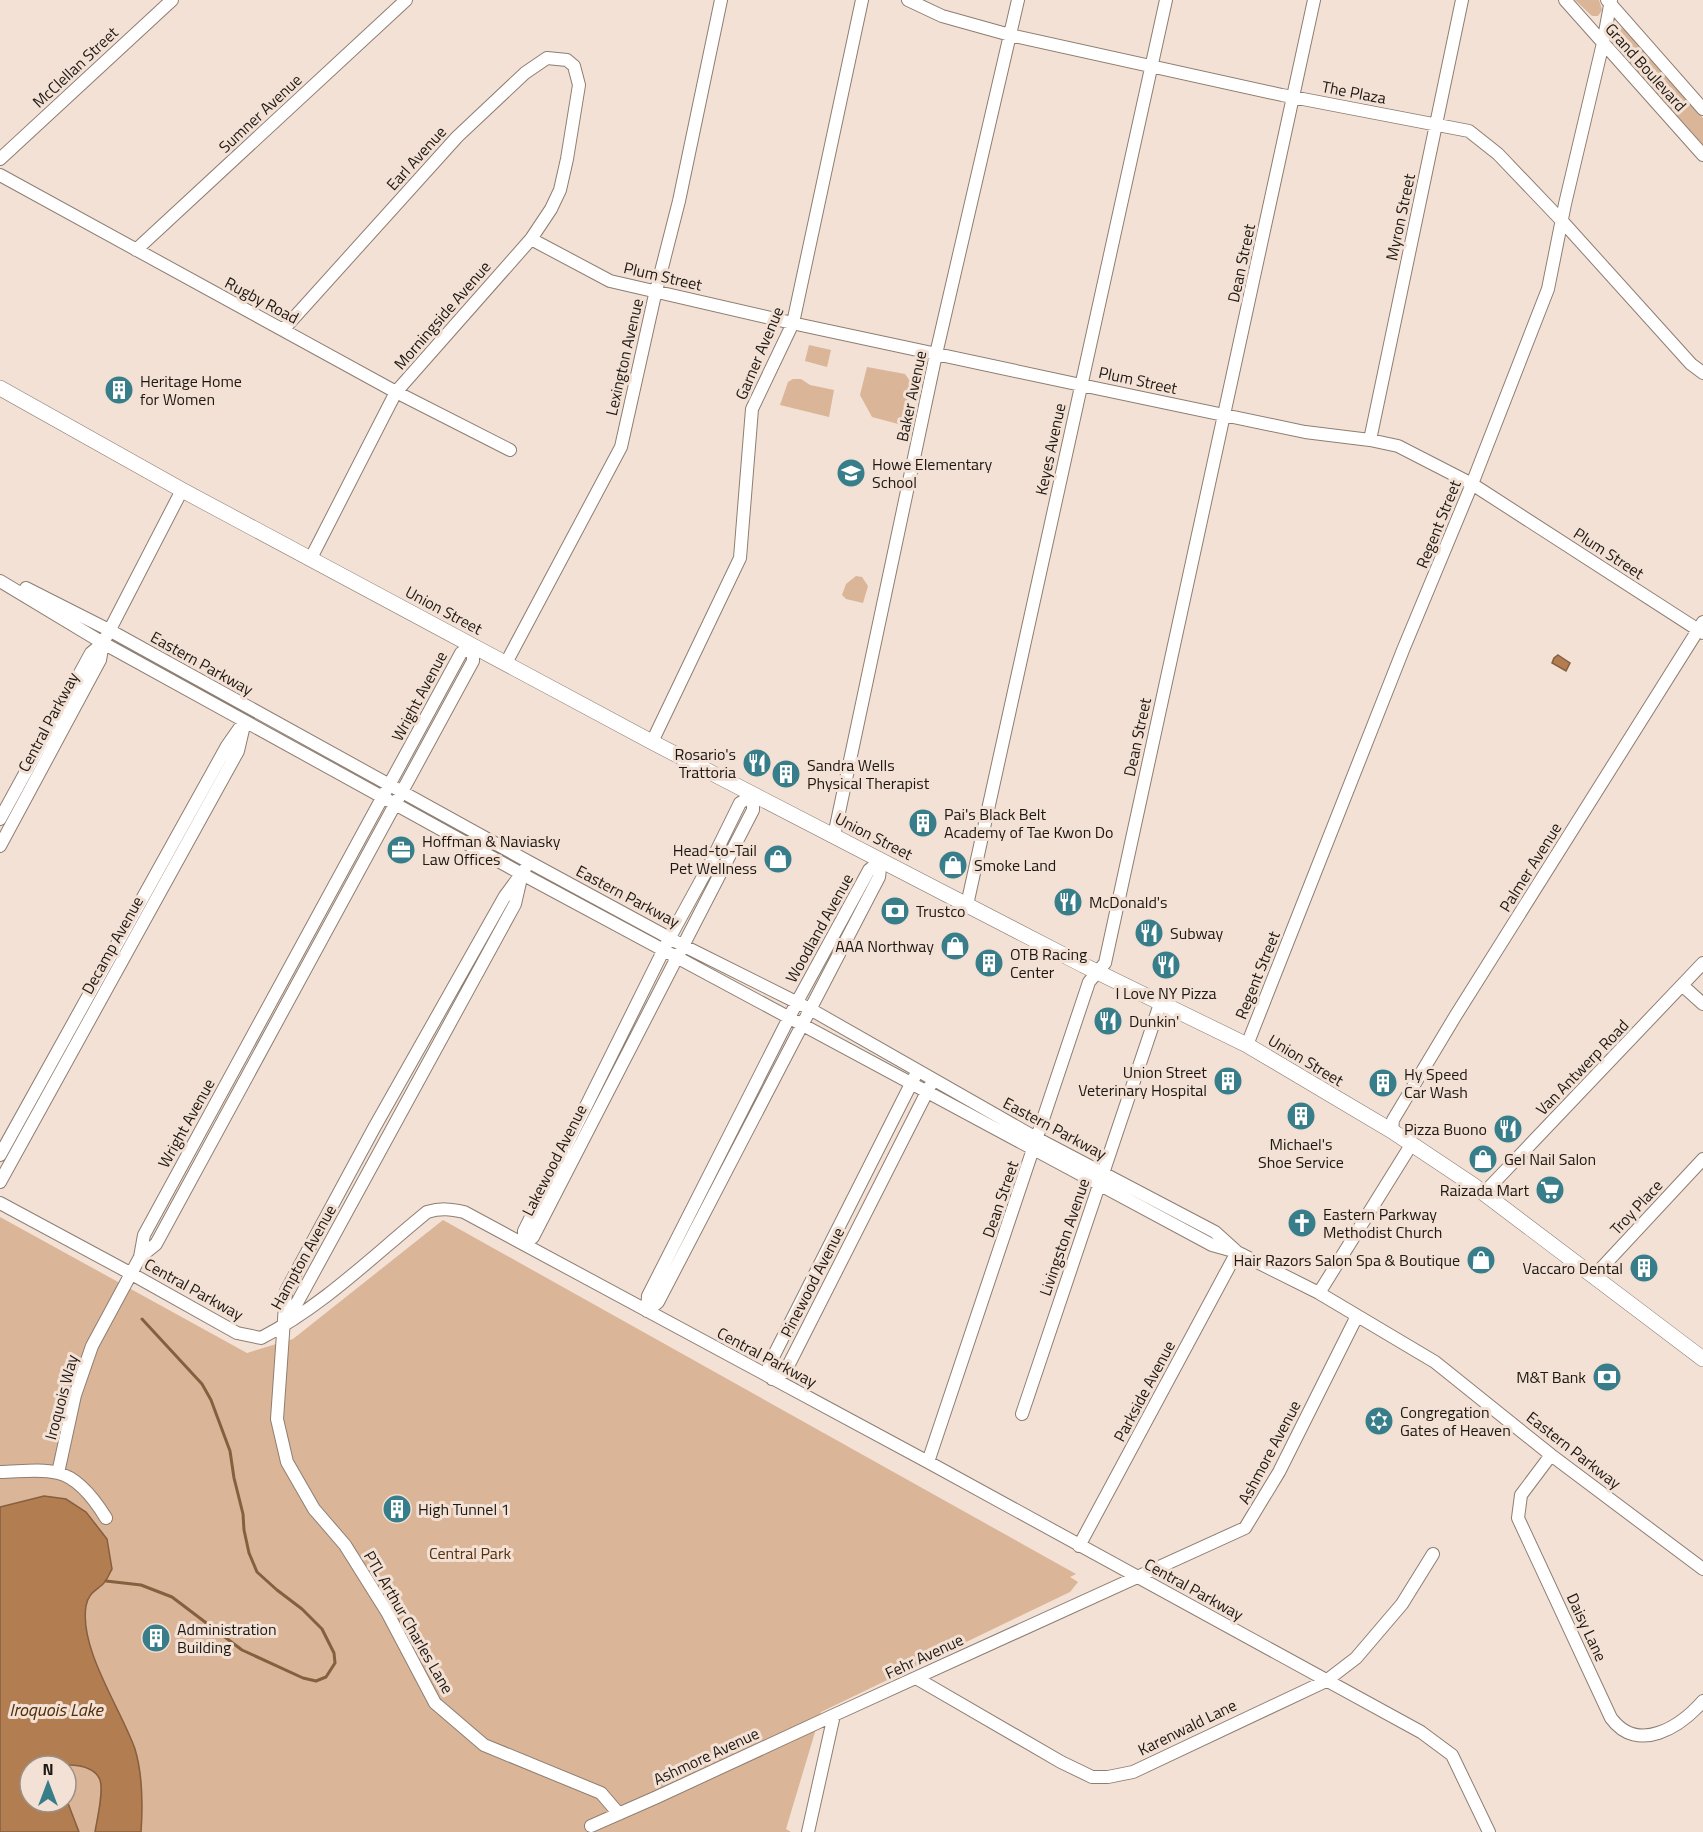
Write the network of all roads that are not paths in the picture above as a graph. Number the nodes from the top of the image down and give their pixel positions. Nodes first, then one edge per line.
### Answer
1 (172, 0) edge
2 (406, 0) edge
3 (721, 0) edge
4 (862, 0) edge
5 (908, 0) edge
6 (1018, 0) edge
7 (1166, 0) edge
8 (1314, 0) edge
9 (1462, 0) edge
10 (1565, 0) edge
11 (1609, 1) edge
12 (1010, 35) junction
13 (1603, 43) junction
14 (1152, 67) junction
15 (579, 89) joint
16 (1293, 97) junction
17 (1703, 109) edge
18 (1436, 124) junction
19 (1703, 155) edge
20 (0, 159) edge
21 (0, 174) edge
22 (1562, 221) junction
23 (531, 239) junction
24 (136, 250) junction
25 (656, 291) junction
26 (793, 323) junction
27 (283, 330) junction
28 (936, 354) junction
29 (1703, 373) edge
30 (1081, 385) junction
31 (0, 388) edge
32 (396, 392) junction
33 (1225, 414) junction
34 (1370, 440) junction
35 (510, 450) dead end
36 (1472, 484) junction
37 (182, 490) junction
38 (311, 558) junction
39 (0, 575) edge
40 (0, 581) edge
41 (1701, 628) edge
42 (110, 630) junction
43 (103, 643) junction
44 (473, 646) junction
45 (506, 663) junction
46 (248, 715) junction
47 (652, 742) junction
48 (390, 784) junction
49 (753, 795) junction
50 (383, 796) junction
51 (399, 798) junction
52 (0, 819) edge
53 (834, 836) junction
54 (0, 846) edge
55 (881, 860) junction
56 (529, 862) junction
57 (710, 864) junction
58 (722, 871) junction
59 (522, 874) junction
60 (967, 905) junction
61 (670, 937) junction
62 (664, 949) junction
63 (681, 951) junction
64 (1703, 963) edge
65 (1096, 971) junction
66 (1683, 986) junction
67 (1161, 1001) junction
68 (797, 1002) junction
69 (1703, 1004) edge
70 (810, 1009) junction
71 (790, 1017) junction
72 (803, 1024) junction
73 (1247, 1045) junction
74 (917, 1071) junction
75 (933, 1080) junction
76 (912, 1084) junction
77 (927, 1092) junction
78 (1392, 1131) junction
79 (1036, 1144) junction
80 (1411, 1145) junction
81 (0, 1155) edge
82 (1703, 1159) edge
83 (1101, 1179) junction
84 (0, 1182) edge
85 (1484, 1193) junction
86 (0, 1203) edge
87 (524, 1244) junction
88 (1237, 1252) junction
89 (140, 1257) junction
90 (130, 1272) junction
91 (1594, 1276) junction
92 (1319, 1293) junction
93 (646, 1311) junction
94 (1358, 1316) junction
95 (283, 1327) junction
96 (1703, 1359) edge
97 (772, 1379) junction
98 (1022, 1414) dead end
99 (1551, 1455) junction
100 (928, 1461) junction
101 (0, 1472) edge
102 (58, 1473) junction
103 (106, 1518) dead end
104 (1079, 1546) junction
105 (1432, 1554) dead end
106 (1703, 1569) edge
107 (1137, 1576) junction
108 (916, 1678) junction
109 (1326, 1681) junction
110 (1703, 1701) edge
111 (834, 1715) junction
112 (619, 1814) junction
113 (591, 1826) dead end
114 (810, 1831) edge
115 (1489, 1832) edge

1 - 20 street, McClellan Street
2 - 24 street, Sumner Avenue
3 - 25 street, Lexington Avenue
4 - 26 street, Garner Avenue
5 - 12 street, The Plaza
6 - 12 street, Baker Avenue
7 - 14 street, Keyes Avenue
8 - 16 street, Dean Street
9 - 18 street, Myron Street
10 - 13 street, Grand Boulevard
11 - 13 street, Regent Street
11 - 17 street, Grand Boulevard
12 - 14 street, The Plaza
12 - 28 street, Baker Avenue
13 - 19 street, Grand Boulevard
13 - 22 street, Regent Street
14 - 16 street, The Plaza
14 - 30 street, Keyes Avenue
15 - 23 street, Morningside Avenue
15 - 27 street, Earl Avenue
16 - 18 street, The Plaza
16 - 33 street, Dean Street
18 - 22 street, The Plaza
18 - 34 street, Myron Street
21 - 24 street, Rugby Road
22 - 29 street, The Plaza
22 - 36 street, Regent Street
23 - 25 street, Plum Street
23 - 32 street, Morningside Avenue
24 - 27 street, Rugby Road
25 - 26 street, Plum Street
25 - 45 street, Lexington Avenue
26 - 28 street, Plum Street
26 - 47 street, Garner Avenue
27 - 32 street, Rugby Road
28 - 30 street, Plum Street
28 - 53 street, Baker Avenue
30 - 33 street, Plum Street
30 - 60 street, Keyes Avenue
31 - 37 main road, Union Street
32 - 35 street, Rugby Road
32 - 38 street, Morningside Avenue
33 - 34 street, Plum Street
33 - 65 street, Dean Street
34 - 36 street, Plum Street
36 - 41 street, Plum Street
36 - 73 street, Regent Street
37 - 38 main road, Union Street
37 - 42 street, Central Parkway
38 - 44 main road, Union Street
39 - 42 street, Eastern Parkway
40 - 43 street, Eastern Parkway
41 - 78 street, Palmer Avenue
42 - 43 street, Central Parkway
42 - 46 street, Eastern Parkway
43 - 46 street, Eastern Parkway
43 - 52 street, Central Parkway
43 - 54 street, Central Parkway
44 - 45 main road, Union Street
44 - 48 street, Wright Avenue
44 - 51 street, Wright Avenue
45 - 47 main road, Union Street
46 - 48 street, Eastern Parkway
46 - 50 street, Eastern Parkway
46 - 81 street, Decamp Avenue
46 - 84 street, Decamp Avenue
47 - 49 main road, Union Street
48 - 50 street, Wright Avenue
48 - 51 street, Eastern Parkway
49 - 53 main road, Union Street
49 - 57 street, Lakewood Avenue
49 - 58 street, Lakewood Avenue
50 - 51 street, Eastern Parkway
50 - 89 street, Wright Avenue
51 - 56 street, Eastern Parkway
51 - 59 street, Eastern Parkway
51 - 89 street, Wright Avenue
53 - 55 main road, Union Street
55 - 60 main road, Union Street
55 - 68 street, Woodland Avenue
55 - 70 street, Woodland Avenue
56 - 59 street, Hampton Avenue
56 - 61 street, Eastern Parkway
57 - 58 street
57 - 61 street, Lakewood Avenue
58 - 63 street, Lakewood Avenue
59 - 62 street, Eastern Parkway
59 - 95 street, Hampton Avenue
60 - 65 main road, Union Street
61 - 62 street, Lakewood Avenue
61 - 63 street, Eastern Parkway
62 - 63 street, Eastern Parkway
62 - 87 street, Lakewood Avenue
63 - 68 street, Eastern Parkway
63 - 71 street, Eastern Parkway
63 - 87 street, Lakewood Avenue
64 - 66 street, Van Antwerp Road
65 - 67 main road, Union Street
65 - 79 street, Dean Street
66 - 69 street
66 - 85 street, Van Antwerp Road
67 - 73 main road, Union Street
67 - 83 street, Livingston Avenue
68 - 70 street, Eastern Parkway
68 - 71 street, Woodland Avenue
70 - 72 street, Woodland Avenue
70 - 74 street, Eastern Parkway
71 - 72 street, Eastern Parkway
71 - 93 street, Woodland Avenue
72 - 76 street, Eastern Parkway
72 - 93 street, Woodland Avenue
73 - 78 main road, Union Street
74 - 75 street, Eastern Parkway
74 - 76 street, Pinewood Avenue
75 - 77 street, Pinewood Avenue
75 - 79 street, Eastern Parkway
76 - 77 street, Eastern Parkway
76 - 97 street, Pinewood Avenue
77 - 79 street, Eastern Parkway
77 - 97 street, Pinewood Avenue
78 - 80 main road, Union Street
79 - 83 street, Eastern Parkway
79 - 100 street, Dean Street
80 - 85 main road, Union Street
80 - 92 street
82 - 91 street, Troy Place
83 - 88 street, Eastern Parkway
83 - 98 street, Livingston Avenue
85 - 91 main road, Union Street
86 - 90 street, Central Parkway
87 - 93 street, Central Parkway
87 - 95 street, Central Parkway
88 - 92 street, Eastern Parkway
88 - 104 street, Parkside Avenue
89 - 90 street, Wright Avenue
90 - 95 street, Central Parkway
90 - 102 street, Iroquois Way
91 - 96 main road, Union Street
92 - 94 street, Eastern Parkway
93 - 97 street, Central Parkway
94 - 99 street, Eastern Parkway
94 - 107 street, Ashmore Avenue
95 - 112 street, PTL Arthur Charles Lane
97 - 100 street, Central Parkway
99 - 106 street, Eastern Parkway
99 - 110 street, Daisy Lane
100 - 104 street, Central Parkway
101 - 102 street
102 - 103 street
104 - 107 street, Central Parkway
105 - 109 street, Karenwald Lane
107 - 108 street, Fehr Avenue
107 - 109 street, Central Parkway
108 - 109 street, Karenwald Lane
108 - 111 street, Fehr Avenue
109 - 115 street, Central Parkway
111 - 112 street, Ashmore Avenue
111 - 114 street
112 - 113 street, Ashmore Avenue

